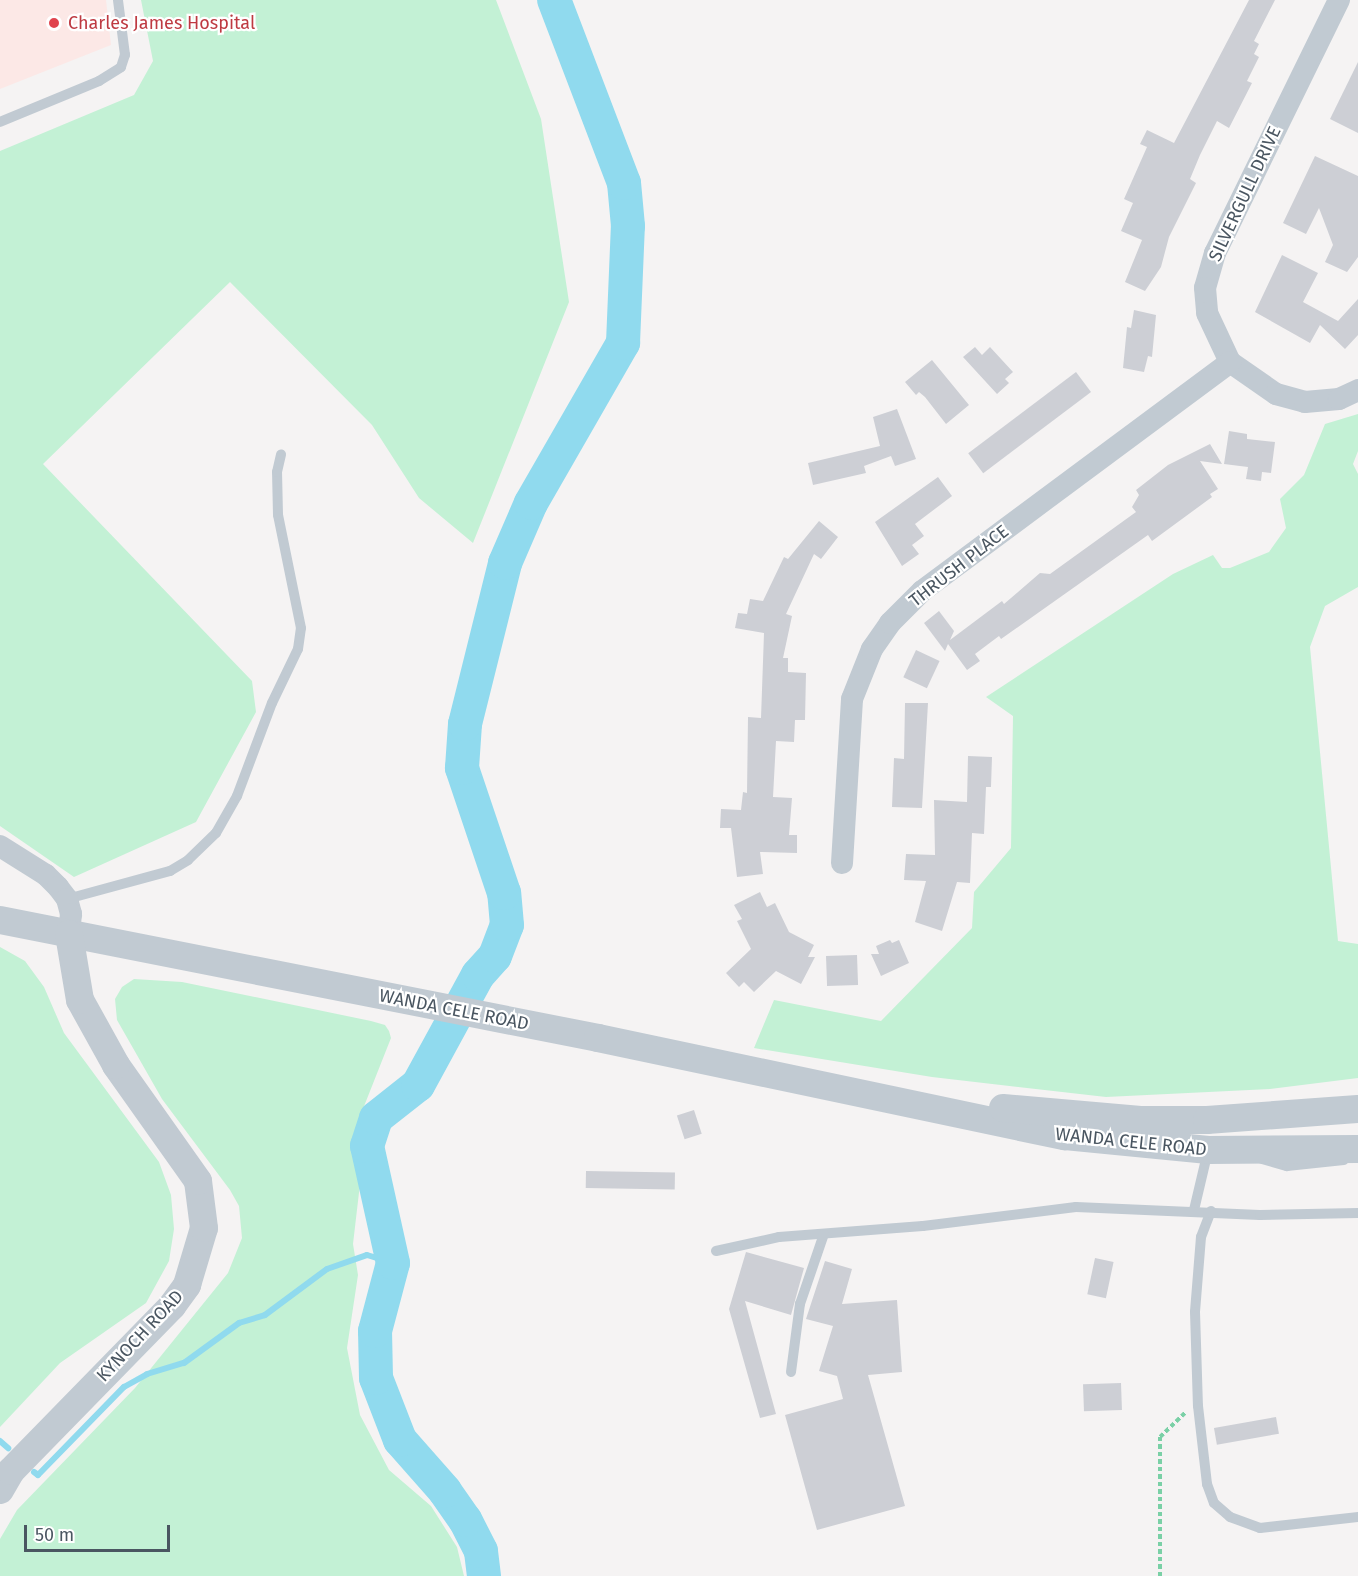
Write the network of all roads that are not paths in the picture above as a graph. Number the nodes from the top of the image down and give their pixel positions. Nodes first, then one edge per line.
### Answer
1 (118, 0) edge
2 (1339, 0) edge
3 (0, 122) edge
4 (1230, 362) junction
5 (1358, 390) edge
6 (281, 454) dead end
7 (0, 846) edge
8 (842, 863) dead end
9 (67, 899) junction
10 (0, 920) edge
11 (69, 934) junction
12 (908, 1102) junction
13 (1358, 1109) edge
14 (1358, 1149) edge
15 (1208, 1150) junction
16 (1243, 1150) junction
17 (1358, 1154) edge
18 (1194, 1210) junction
19 (1211, 1211) junction
20 (1358, 1213) edge
21 (824, 1234) junction
22 (716, 1251) dead end
23 (791, 1372) dead end
24 (0, 1490) edge
25 (1358, 1516) edge

1 - 3 lane
2 - 4 street, SILVERGULL DRIVE
4 - 5 street
4 - 8 street, THRUSH PLACE
6 - 9 lane
7 - 9 street
9 - 11 street
10 - 11 street, WANDA CELE ROAD
11 - 12 street, WANDA CELE ROAD
11 - 24 street, KYNOCH ROAD
12 - 13 street, WANDA CELE ROAD
12 - 15 street, WANDA CELE ROAD
14 - 16 street, WANDA CELE ROAD
15 - 16 street, WANDA CELE ROAD
15 - 18 lane
16 - 17 lane
18 - 19 lane
18 - 21 lane
19 - 20 lane
19 - 25 lane
21 - 22 lane
21 - 23 lane

